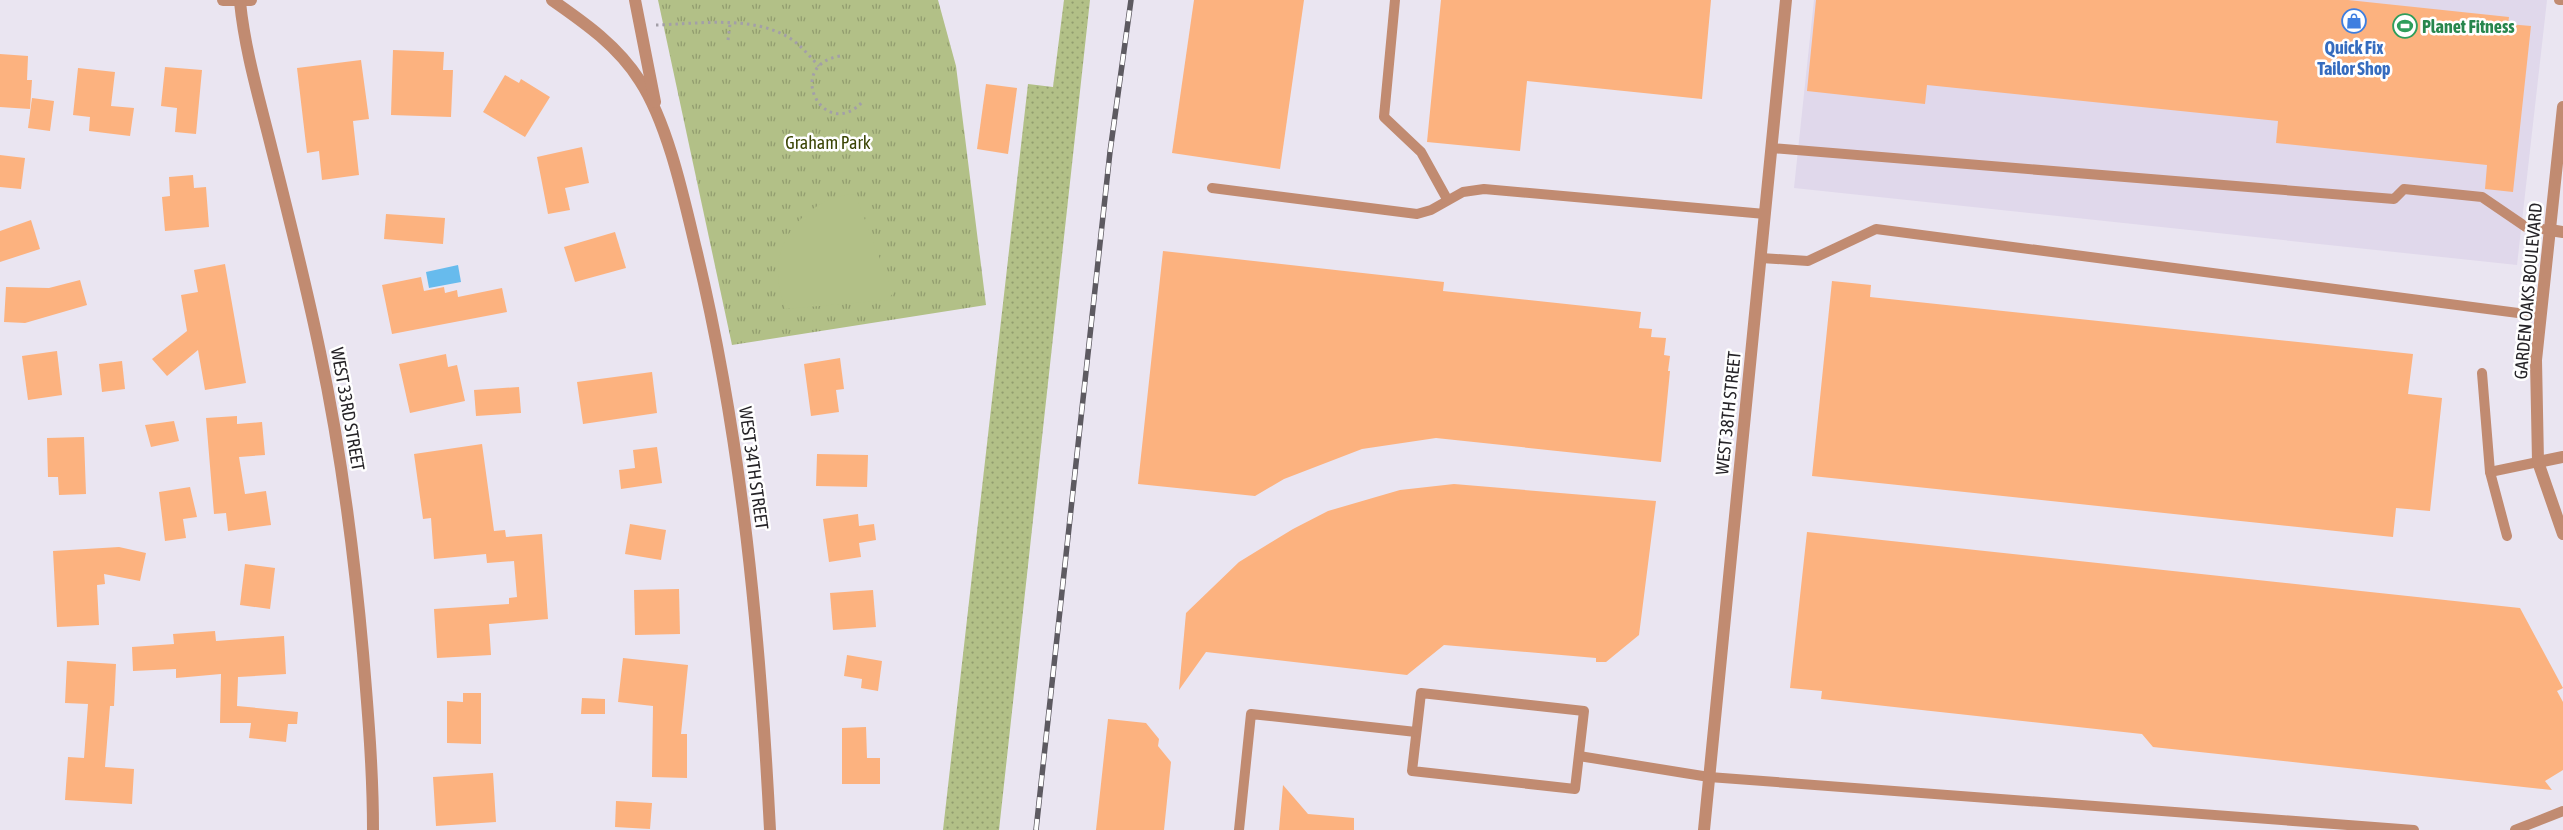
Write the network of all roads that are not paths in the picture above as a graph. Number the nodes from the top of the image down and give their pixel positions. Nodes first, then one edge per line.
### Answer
1 (223, 0) edge
2 (552, 0) edge
3 (635, 0) edge
4 (1395, 0) edge
5 (1786, 0) edge
6 (2559, 0) edge
7 (2563, 0) edge
8 (245, 1) edge
9 (2563, 107) edge
10 (658, 119) junction
11 (1771, 148) junction
12 (1212, 188) dead end
13 (1447, 199) junction
14 (1765, 214) junction
15 (2550, 230) junction
16 (2563, 232) edge
17 (1761, 258) junction
18 (2541, 316) junction
19 (2482, 373) dead end
20 (2563, 457) edge
21 (2538, 462) junction
22 (2490, 472) junction
23 (2563, 534) edge
24 (2507, 536) dead end
25 (1416, 732) junction
26 (1579, 756) junction
27 (1709, 777) junction
28 (2563, 811) edge
29 (373, 830) edge
30 (770, 830) edge
31 (1239, 830) edge
32 (1704, 830) edge
33 (2414, 830) edge
34 (2515, 830) edge

1 - 8 street
2 - 10 street, WEST 34TH STREET
3 - 10 street, WEST 34TH STREET
4 - 13 lane
5 - 11 street, WEST 38TH STREET
6 - 7 lane
8 - 29 street, WEST 33RD STREET
9 - 15 street, GARDEN OAKS BOULEVARD
10 - 30 street, WEST 34TH STREET
11 - 14 street, WEST 38TH STREET
11 - 15 lane
12 - 13 lane
13 - 14 lane
14 - 17 street, WEST 38TH STREET
15 - 16 street
15 - 18 street, GARDEN OAKS BOULEVARD
17 - 18 lane
17 - 27 street, WEST 38TH STREET
18 - 21 street, GARDEN OAKS BOULEVARD
19 - 22 lane
20 - 21 street
21 - 22 lane
21 - 23 street, GARDEN OAKS BOULEVARD
22 - 24 lane
25 - 26 lane
25 - 26 lane
25 - 31 lane
26 - 27 lane
27 - 32 street, WEST 38TH STREET
27 - 33 lane
28 - 34 lane

